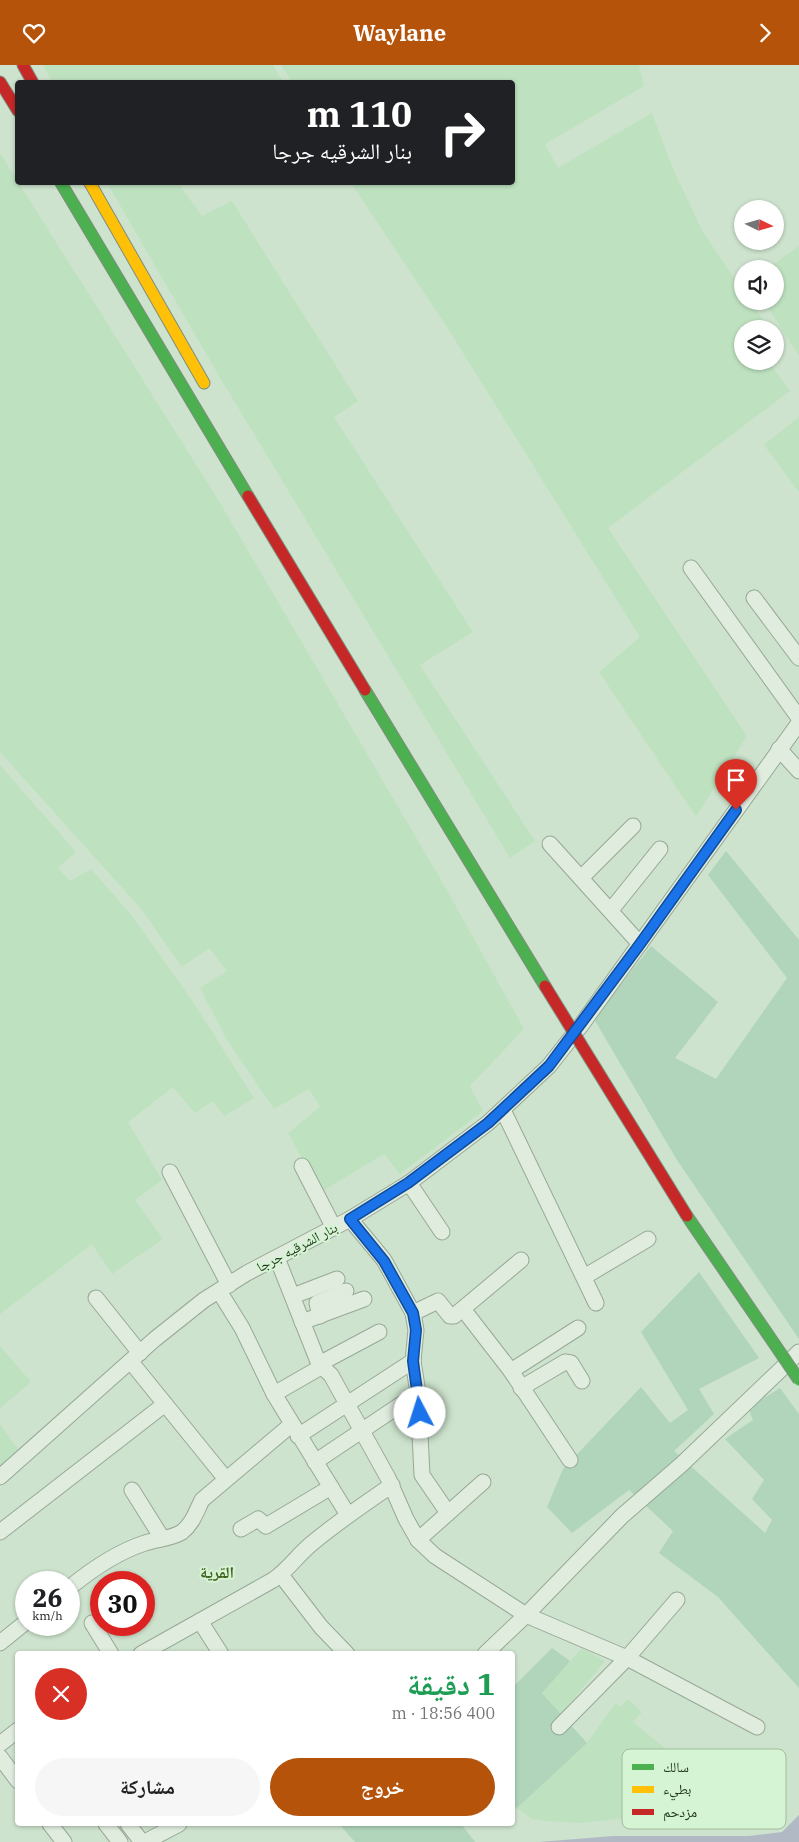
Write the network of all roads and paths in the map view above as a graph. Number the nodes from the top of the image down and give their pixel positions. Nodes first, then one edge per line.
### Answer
1 (23, 65) edge
2 (31, 80) edge
3 (0, 82) edge
4 (15, 106) edge
5 (62, 185) edge
6 (91, 185) edge
7 (211, 394) dead end
8 (691, 568) dead end
9 (754, 598) dead end
10 (799, 658) edge
11 (799, 719) edge
12 (799, 723) edge
13 (779, 749) junction
14 (799, 771) edge
15 (633, 826) dead end
16 (550, 844) dead end
17 (660, 849) dead end
18 (581, 878) junction
19 (611, 910) junction
20 (640, 944) junction
21 (580, 1012) dead end
22 (590, 1029) dead end
23 (503, 1110) junction
24 (302, 1166) dead end
25 (170, 1172) dead end
26 (408, 1183) junction
27 (350, 1219) junction
28 (334, 1228) junction
29 (442, 1232) dead end
30 (648, 1239) dead end
31 (277, 1258) junction
32 (522, 1259) dead end
33 (584, 1277) junction
34 (224, 1288) junction
35 (293, 1296) junction
36 (96, 1298) dead end
37 (364, 1299) dead end
38 (596, 1303) dead end
39 (463, 1309) junction
40 (413, 1313) junction
41 (320, 1316) junction
42 (302, 1322) junction
43 (578, 1328) dead end
44 (379, 1332) dead end
45 (796, 1349) edge
46 (136, 1358) junction
47 (413, 1361) junction
48 (320, 1366) junction
49 (511, 1371) junction
50 (799, 1380) edge
51 (582, 1381) dead end
52 (521, 1388) junction
53 (418, 1393) junction
54 (274, 1394) junction
55 (347, 1403) junction
56 (165, 1404) junction
57 (295, 1430) junction
58 (361, 1430) junction
59 (570, 1460) dead end
60 (315, 1462) junction
61 (0, 1477) edge
62 (226, 1478) junction
63 (483, 1482) dead end
64 (392, 1485) junction
65 (331, 1487) junction
66 (132, 1490) dead end
67 (448, 1513) junction
68 (348, 1515) junction
69 (241, 1529) dead end
70 (0, 1532) edge
71 (162, 1538) junction
72 (418, 1540) junction
73 (281, 1575) junction
74 (80, 1579) edge
75 (677, 1600) dead end
76 (526, 1615) junction
77 (200, 1621) junction
78 (15, 1631) edge
79 (100, 1636) edge
80 (0, 1643) edge
81 (109, 1651) edge
82 (146, 1651) edge
83 (219, 1651) edge
84 (344, 1651) edge
85 (488, 1651) edge
86 (627, 1658) junction
87 (559, 1727) dead end
88 (757, 1727) dead end
89 (15, 1732) edge
90 (0, 1744) edge
91 (0, 1757) edge
92 (15, 1777) edge
93 (52, 1826) edge
94 (108, 1826) edge
95 (130, 1826) edge
96 (175, 1826) edge
97 (64, 1842) edge
98 (120, 1842) edge
99 (144, 1842) edge

1 - 2 highway
3 - 4 highway
5 - 50 highway, bridge
6 - 7 highway
8 - 11 street
9 - 10 street
12 - 13 street, بنار الشرقيه جرجا
13 - 14 street
13 - 20 street, بنار الشرقيه جرجا
15 - 18 street
16 - 18 street
17 - 19 street
18 - 19 street
19 - 20 street
20 - 23 street, بنار الشرقيه جرجا
21 - 22 highway
23 - 26 street, بنار الشرقيه جرجا
23 - 33 street
24 - 28 street
25 - 34 street
26 - 27 street, بنار الشرقيه جرجا
26 - 29 street
27 - 28 street, بنار الشرقيه جرجا
27 - 40 street
28 - 31 street, بنار الشرقيه جرجا
30 - 33 street
31 - 34 street, بنار الشرقيه جرجا
31 - 35 street
32 - 39 street
33 - 38 street
34 - 46 street, بنار الشرقيه جرجا
34 - 54 street
35 - 41 street
35 - 42 street
36 - 46 street
37 - 41 street
39 - 40 street
39 - 49 street
40 - 47 street
41 - 42 street
42 - 48 street
43 - 49 street
44 - 48 street
45 - 76 street
46 - 56 street
46 - 61 street, بنار الشرقيه جرجا
47 - 53 street
47 - 55 street
48 - 54 street
48 - 55 street
49 - 52 street
51 - 52 street
52 - 59 street
53 - 58 street
53 - 67 street
54 - 57 street
55 - 57 street
55 - 58 street
56 - 62 street
56 - 70 street
57 - 60 street
57 - 62 street
58 - 60 street
58 - 64 street
60 - 65 street
62 - 71 street
63 - 67 street
64 - 68 street
64 - 72 street
65 - 68 street
65 - 69 street
66 - 71 street
67 - 72 street
68 - 73 street
71 - 74 street
72 - 76 street
73 - 77 street
73 - 84 street
75 - 86 street
76 - 85 street
76 - 86 street
77 - 82 street
77 - 83 street
78 - 80 street
79 - 81 street
86 - 87 street
86 - 88 street
89 - 90 street
91 - 92 street
93 - 97 street
94 - 98 street
95 - 99 street
96 - 99 street

